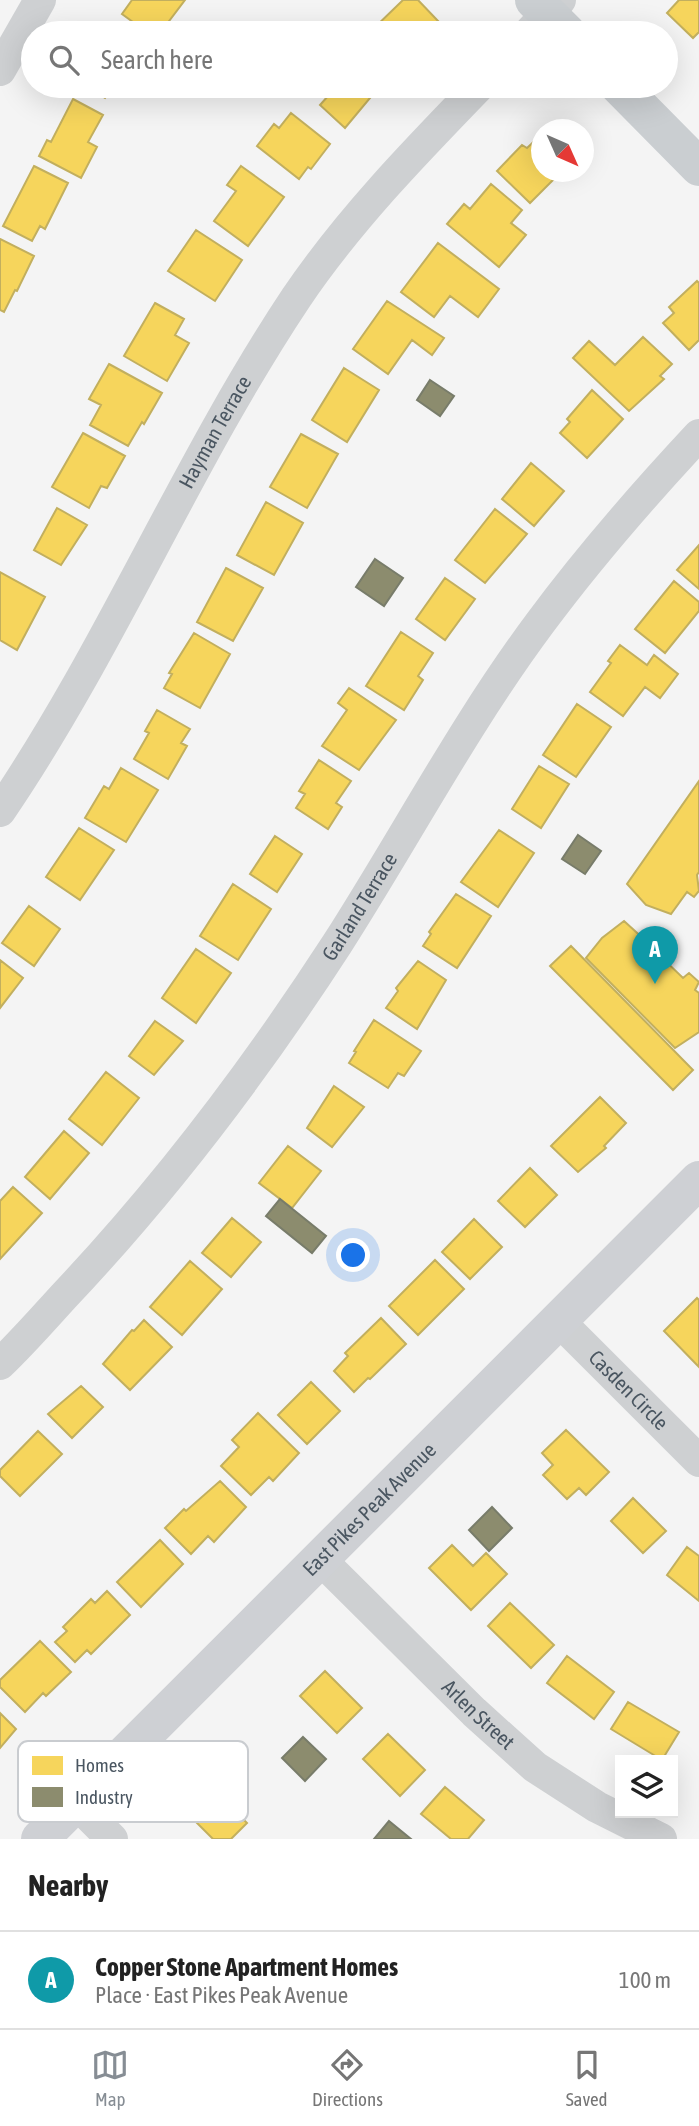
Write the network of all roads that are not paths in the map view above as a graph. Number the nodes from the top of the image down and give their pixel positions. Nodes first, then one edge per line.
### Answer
1 (40, 0) edge
2 (28, 21) edge
3 (21, 33) edge
4 (0, 69) edge
5 (468, 98) edge
6 (631, 98) edge
7 (699, 167) edge
8 (699, 435) edge
9 (0, 811) edge
10 (699, 1180) edge
11 (559, 1321) junction
12 (0, 1364) edge
13 (699, 1461) edge
14 (320, 1559) junction
15 (138, 1741) edge
16 (57, 1822) edge
17 (94, 1822) edge
18 (40, 1839) edge
19 (111, 1839) edge
20 (661, 1839) edge

1 - 2 street
3 - 4 street
5 - 9 street, Hayman Terrace
6 - 7 main road
8 - 12 street, Garland Terrace
10 - 11 main road, East Pikes Peak Avenue
11 - 13 street, Casden Circle
11 - 14 main road, East Pikes Peak Avenue
14 - 15 main road, East Pikes Peak Avenue
14 - 20 street, Arlen Street
16 - 18 main road, East Pikes Peak Avenue
17 - 19 street

